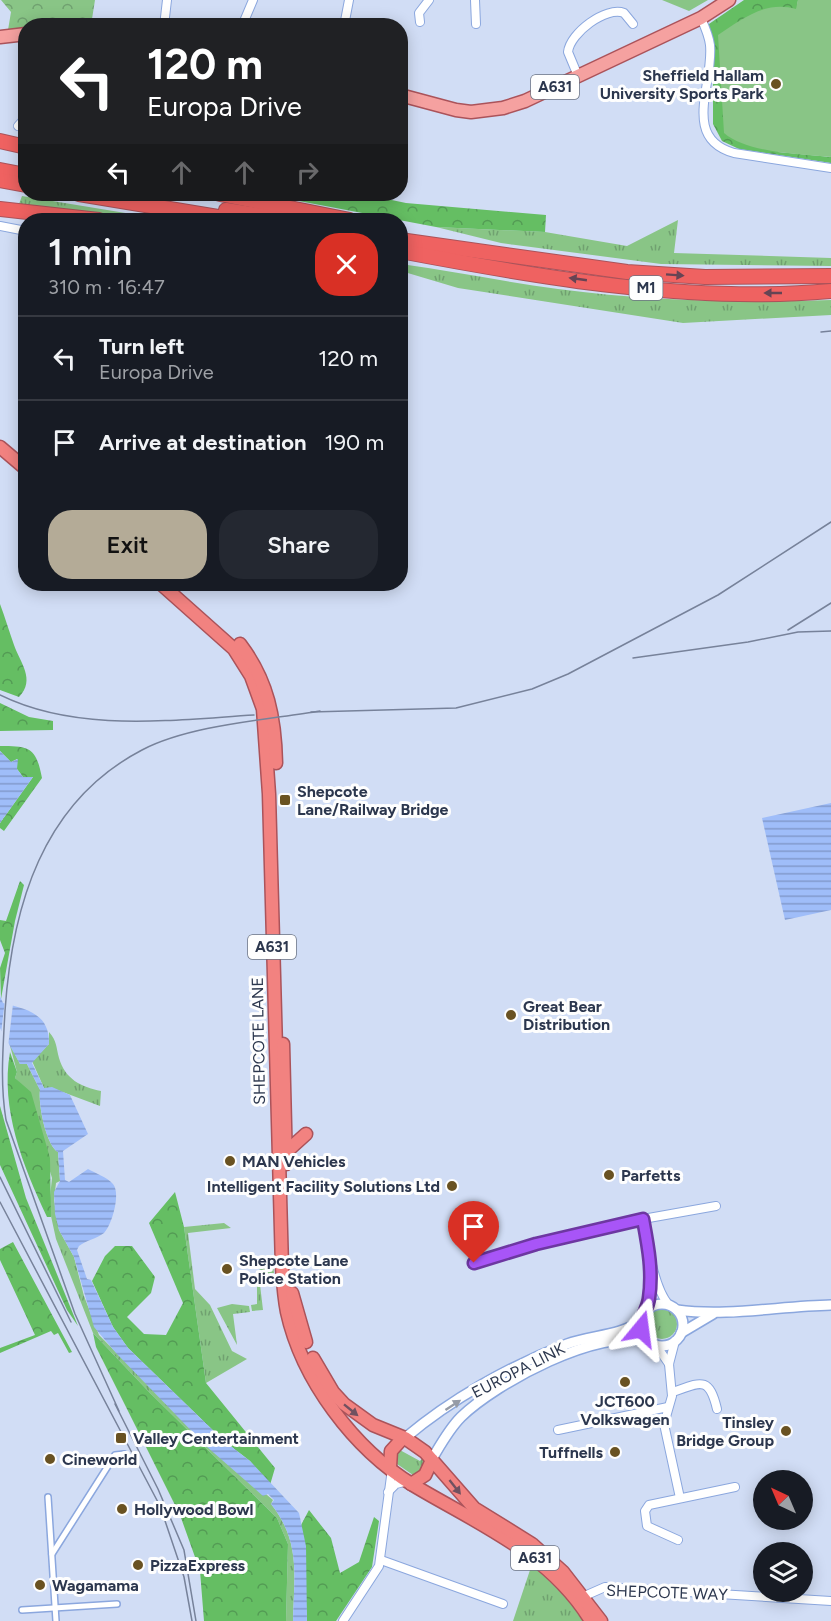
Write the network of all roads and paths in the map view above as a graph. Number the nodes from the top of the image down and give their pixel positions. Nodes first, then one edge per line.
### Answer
1 (167, 0) edge
2 (253, 0) edge
3 (348, 0) edge
4 (429, 0) edge
5 (475, 0) edge
6 (729, 0) edge
7 (165, 18) edge
8 (245, 18) edge
9 (345, 18) edge
10 (701, 18) junction
11 (420, 22) dead end
12 (476, 24) dead end
13 (633, 24) dead end
14 (18, 35) edge
15 (0, 37) edge
16 (578, 76) junction
17 (408, 97) edge
18 (0, 141) edge
19 (18, 145) edge
20 (831, 168) edge
21 (0, 170) edge
22 (18, 173) edge
23 (0, 180) edge
24 (18, 183) edge
25 (121, 201) edge
26 (174, 201) edge
27 (255, 201) edge
28 (0, 209) edge
29 (36, 213) edge
30 (194, 213) edge
31 (245, 213) edge
32 (315, 213) edge
33 (0, 226) edge
34 (18, 229) edge
35 (408, 234) edge
36 (408, 241) edge
37 (408, 253) edge
38 (492, 254) junction
39 (408, 258) edge
40 (462, 263) junction
41 (831, 276) edge
42 (831, 291) edge
43 (0, 437) edge
44 (0, 447) edge
45 (18, 452) edge
46 (18, 462) edge
47 (169, 591) edge
48 (181, 591) edge
49 (306, 1134) dead end
50 (281, 1135) junction
51 (285, 1153) junction
52 (716, 1206) dead end
53 (643, 1219) junction
54 (474, 1263) dead end
55 (652, 1266) junction
56 (831, 1305) edge
57 (673, 1307) junction
58 (647, 1310) junction
59 (715, 1313) junction
60 (641, 1321) junction
61 (678, 1337) junction
62 (652, 1343) junction
63 (669, 1364) junction
64 (320, 1380) junction
65 (673, 1392) junction
66 (668, 1407) junction
67 (717, 1409) dead end
68 (373, 1425) junction
69 (558, 1430) dead end
70 (352, 1432) junction
71 (403, 1439) junction
72 (124, 1454) dead end
73 (432, 1459) junction
74 (391, 1468) junction
75 (410, 1482) junction
76 (735, 1487) dead end
77 (388, 1492) junction
78 (48, 1497) dead end
79 (680, 1498) junction
80 (498, 1528) junction
81 (678, 1540) dead end
82 (52, 1554) junction
83 (381, 1560) junction
84 (580, 1598) junction
85 (831, 1601) edge
86 (117, 1604) dead end
87 (502, 1604) dead end
88 (55, 1607) junction
89 (22, 1610) dead end
90 (56, 1621) edge
91 (344, 1621) edge
92 (591, 1621) edge
93 (601, 1621) edge

1 - 7 street
2 - 8 street
3 - 9 street
4 - 11 street
5 - 12 street
6 - 10 main road, A631
10 - 16 main road, A631
10 - 20 street
13 - 16 street
14 - 15 main road
16 - 17 main road, A631
18 - 19 highway
21 - 22 highway
23 - 24 highway
25 - 30 highway
26 - 31 highway
27 - 32 highway
28 - 29 highway
33 - 34 street
35 - 38 highway, M1
36 - 38 highway, M1
37 - 40 highway, M1
38 -> 41 highway, M1
39 - 40 highway
42 -> 40 highway, M1
43 - 45 highway
44 - 46 highway
47 - 50 highway, SHEPCOTE LANE / A631
48 - 50 highway, SHEPCOTE LANE / A631
49 - 51 highway
50 - 51 highway, SHEPCOTE LANE / A631
50 - 64 highway, SHEPCOTE LANE / A631
51 - 64 highway, SHEPCOTE LANE / A631
52 - 53 street
53 - 54 street
53 - 55 street
55 - 57 street
55 - 58 street
56 - 59 street
57 - 58 street
57 - 59 street
57 - 61 street
58 - 60 street
59 - 61 street
60 - 62 street
71 -> 60 street, EUROPA LINK
61 - 62 street
61 - 63 street
62 - 63 street
62 - 73 street, EUROPA LINK
63 - 65 street
64 -> 68 highway, SHEPCOTE LANE / A631
64 - 70 highway, SHEPCOTE LANE / A631
65 - 66 street
65 - 67 street
66 - 69 street
66 - 79 street
68 - 70 highway
68 - 71 highway, SHEPCOTE LANE / A631
70 - 74 highway, SHEPCOTE LANE / A631
71 - 73 highway, SHEPCOTE LANE
71 - 74 highway
72 - 82 street
73 - 75 highway
73 -> 80 highway, SHEPCOTE LANE / A631
74 - 75 highway, SHEPCOTE LANE
74 - 77 street
75 - 77 street
75 - 80 highway, SHEPCOTE LANE / A631
76 - 79 street
77 - 83 street
78 - 82 street
79 - 81 street
80 - 84 highway, SHEPCOTE LANE / A631
82 - 88 street
83 - 87 street
83 - 91 street
84 - 85 street, SHEPCOTE WAY
84 - 92 highway, SHEPCOTE LANE / A631
84 - 93 highway, SHEPCOTE LANE / A631
86 - 88 street
88 - 89 street
88 - 90 street

